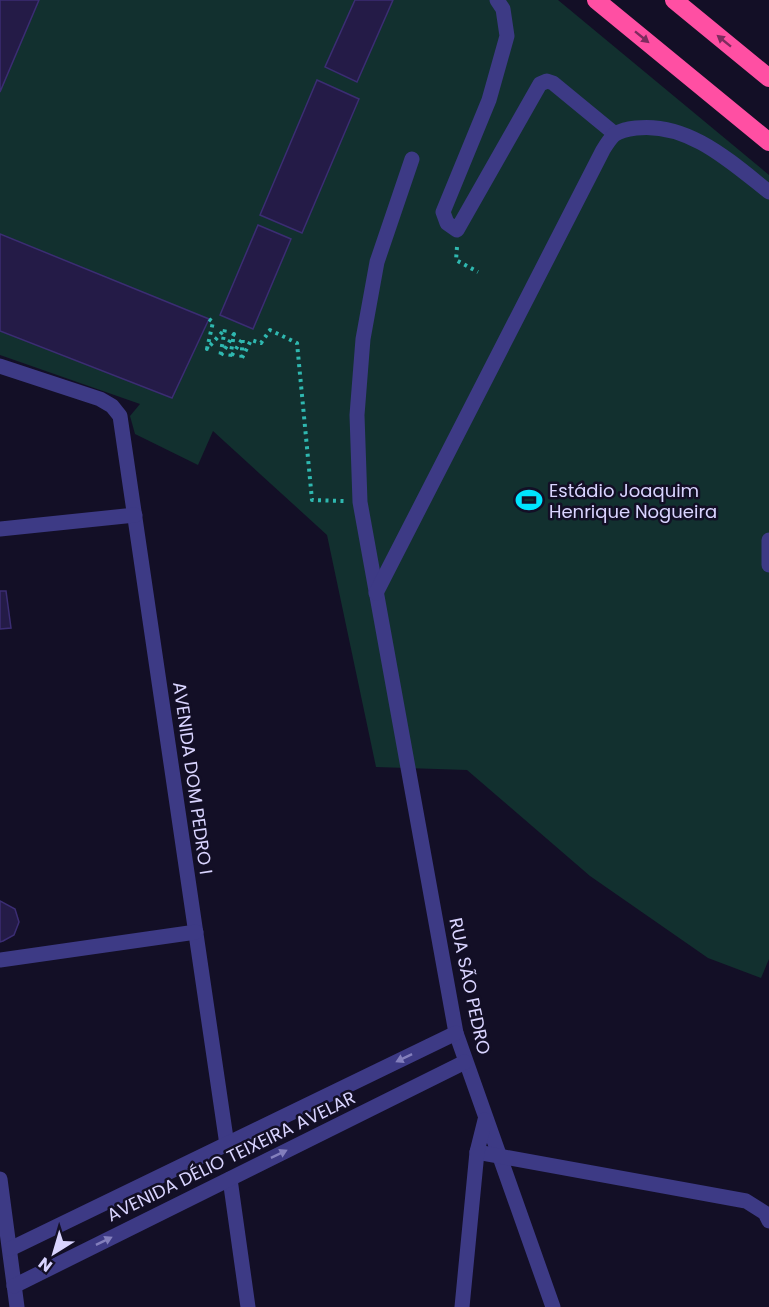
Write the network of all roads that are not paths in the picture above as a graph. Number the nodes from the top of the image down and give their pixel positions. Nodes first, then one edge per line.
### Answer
1 (497, 0) edge
2 (596, 0) edge
3 (674, 0) edge
4 (769, 78) edge
5 (615, 134) junction
6 (769, 142) edge
7 (412, 159) dead end
8 (769, 192) edge
9 (0, 366) edge
10 (135, 516) junction
11 (0, 529) edge
12 (769, 540) edge
13 (769, 565) edge
14 (376, 593) junction
15 (196, 932) junction
16 (0, 960) edge
17 (456, 1033) junction
18 (465, 1062) junction
19 (485, 1119) junction
20 (227, 1145) junction
21 (477, 1152) junction
22 (498, 1155) junction
23 (0, 1179) edge
24 (230, 1179) junction
25 (767, 1217) edge
26 (10, 1249) junction
27 (14, 1286) junction
28 (18, 1307) edge
29 (248, 1307) edge
30 (462, 1307) edge
31 (553, 1307) edge

1 - 5 street
2 -> 6 highway
4 -> 3 highway
5 - 8 street
5 - 14 street
7 - 14 street, RUA SÃO PEDRO
9 - 10 street, AVENIDA DOM PEDRO I
10 - 11 street
10 - 15 street, AVENIDA DOM PEDRO I
12 - 13 street
14 - 17 street, RUA SÃO PEDRO
15 - 16 street
15 - 20 street, AVENIDA DOM PEDRO I
17 - 18 street, RUA SÃO PEDRO
17 -> 20 street, AVENIDA DÉLIO TEIXEIRA AVELAR
18 - 19 street, RUA SÃO PEDRO
24 -> 18 street, AVENIDA DÉLIO TEIXEIRA AVELAR
19 - 21 street
19 - 22 street, RUA SÃO PEDRO
20 - 26 street, AVENIDA DÉLIO TEIXEIRA AVELAR
21 - 22 street
21 - 30 street
22 - 25 street
22 - 31 street, RUA SÃO PEDRO
23 - 26 street
27 -> 24 street, AVENIDA DÉLIO TEIXEIRA AVELAR
24 - 29 street
26 - 27 street
27 - 28 street

